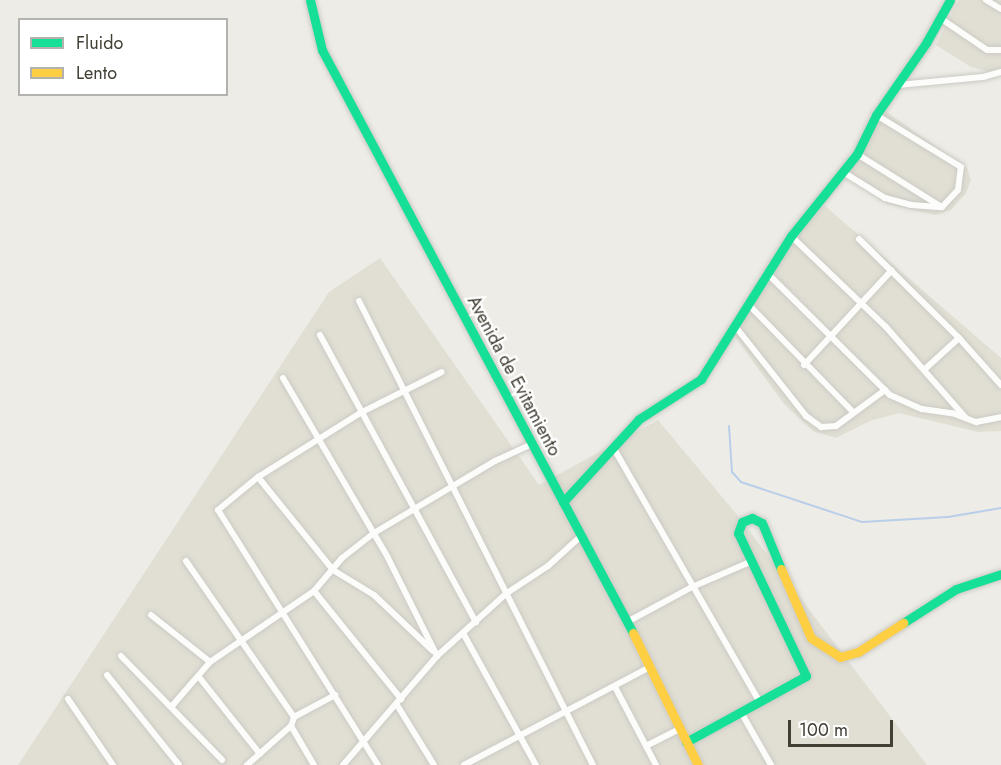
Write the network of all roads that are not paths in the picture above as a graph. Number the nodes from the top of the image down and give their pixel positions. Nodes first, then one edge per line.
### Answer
1 (310, 0) edge
2 (950, 0) edge
3 (986, 0) edge
4 (1001, 9) edge
5 (940, 18) junction
6 (1001, 50) edge
7 (1001, 72) edge
8 (898, 85) junction
9 (876, 115) junction
10 (857, 154) junction
11 (843, 172) junction
12 (942, 207) junction
13 (791, 236) junction
14 (859, 239) dead end
15 (892, 270) junction
16 (766, 273) junction
17 (359, 301) dead end
18 (862, 303) junction
19 (748, 304) junction
20 (735, 326) junction
21 (320, 335) dead end
22 (832, 335) junction
23 (959, 338) junction
24 (804, 365) junction
25 (925, 369) junction
26 (442, 372) dead end
27 (283, 378) dead end
28 (1001, 385) edge
29 (885, 390) junction
30 (403, 393) junction
31 (362, 412) junction
32 (854, 412) junction
33 (1001, 417) edge
34 (966, 418) junction
35 (320, 438) junction
36 (532, 444) junction
37 (613, 447) junction
38 (258, 477) junction
39 (455, 486) junction
40 (563, 502) junction
41 (415, 510) junction
42 (374, 533) junction
43 (581, 536) junction
44 (186, 561) dead end
45 (752, 561) junction
46 (333, 570) junction
47 (1001, 574) edge
48 (692, 587) junction
49 (314, 591) junction
50 (507, 593) junction
51 (283, 613) junction
52 (151, 615) dead end
53 (476, 622) junction
54 (627, 622) junction
55 (463, 633) junction
56 (241, 637) junction
57 (121, 656) dead end
58 (437, 656) junction
59 (210, 662) junction
60 (650, 667) junction
61 (107, 675) dead end
62 (199, 677) junction
63 (615, 687) junction
64 (335, 695) junction
65 (68, 699) dead end
66 (399, 702) junction
67 (760, 704) junction
68 (172, 706) junction
69 (566, 714) junction
70 (742, 714) junction
71 (294, 717) junction
72 (291, 726) junction
73 (680, 729) junction
74 (521, 737) junction
75 (364, 740) junction
76 (686, 742) junction
77 (646, 746) junction
78 (260, 754) junction
79 (222, 760) dead end
80 (113, 765) edge
81 (179, 765) edge
82 (247, 765) edge
83 (314, 765) edge
84 (343, 765) edge
85 (378, 765) edge
86 (434, 765) edge
87 (464, 765) edge
88 (536, 765) edge
89 (593, 765) edge
90 (657, 765) edge
91 (698, 765) edge
92 (771, 765) edge

1 - 36 street, Avenida de Evitamiento
2 - 5 street
3 - 4 street
5 - 6 street
5 - 8 street
7 - 8 street
8 - 9 street
9 - 10 street
9 - 12 street
10 - 11 street
10 - 12 street
11 - 12 street
11 - 13 street
13 - 16 street
13 - 18 street
14 - 15 street
15 - 18 street
15 - 23 street
16 - 19 street
16 - 22 street
17 - 30 street
18 - 22 street
18 - 25 street
19 - 20 street
19 - 24 street
20 - 32 street
20 - 37 street
21 - 31 street
22 - 24 street
22 - 29 street
23 - 25 street
23 - 28 street
24 - 32 street
25 - 34 street
26 - 30 street
27 - 35 street
29 - 32 street
29 - 34 street
30 - 31 street
30 - 39 street
31 - 35 street
31 - 41 street
33 - 34 street
35 - 38 street
35 - 42 street
36 - 39 street
36 - 40 street, Avenida de Evitamiento
37 - 40 street
37 - 48 street
38 - 46 street
38 - 51 street
39 - 41 street
39 - 50 street
40 - 43 street, Avenida de Evitamiento
41 - 42 street
41 - 53 street
42 - 46 street
42 - 58 street
43 - 50 street
43 - 54 street, Avenida de Evitamiento
44 - 56 street
45 - 47 street
45 - 48 street
45 - 67 street
46 - 49 street
46 - 58 street
48 - 54 street
48 - 67 street
49 - 51 street
49 - 66 street
50 - 53 street
50 - 69 street
51 - 56 street
51 - 64 street
52 - 59 street
53 - 55 street
54 - 60 street, Avenida de Evitamiento
55 - 58 street
55 - 74 street
56 - 59 street
56 - 71 street
57 - 68 street
58 - 66 street
59 - 62 street
60 - 63 street
60 - 73 street, Avenida de Evitamiento
61 - 81 street
62 - 68 street
62 - 78 street
63 - 69 street
63 - 77 street
64 - 71 street
64 - 75 street
65 - 80 street
66 - 75 street
66 - 86 street
67 - 70 street
68 - 79 street
69 - 74 street
69 - 89 street
70 - 76 street
70 - 92 street
71 - 72 street
72 - 78 street
72 - 83 street
73 - 76 street, Avenida de Evitamiento
73 - 77 street
74 - 87 street
74 - 88 street
75 - 84 street
75 - 85 street
76 - 91 street, Avenida de Evitamiento
77 - 90 street
78 - 82 street

